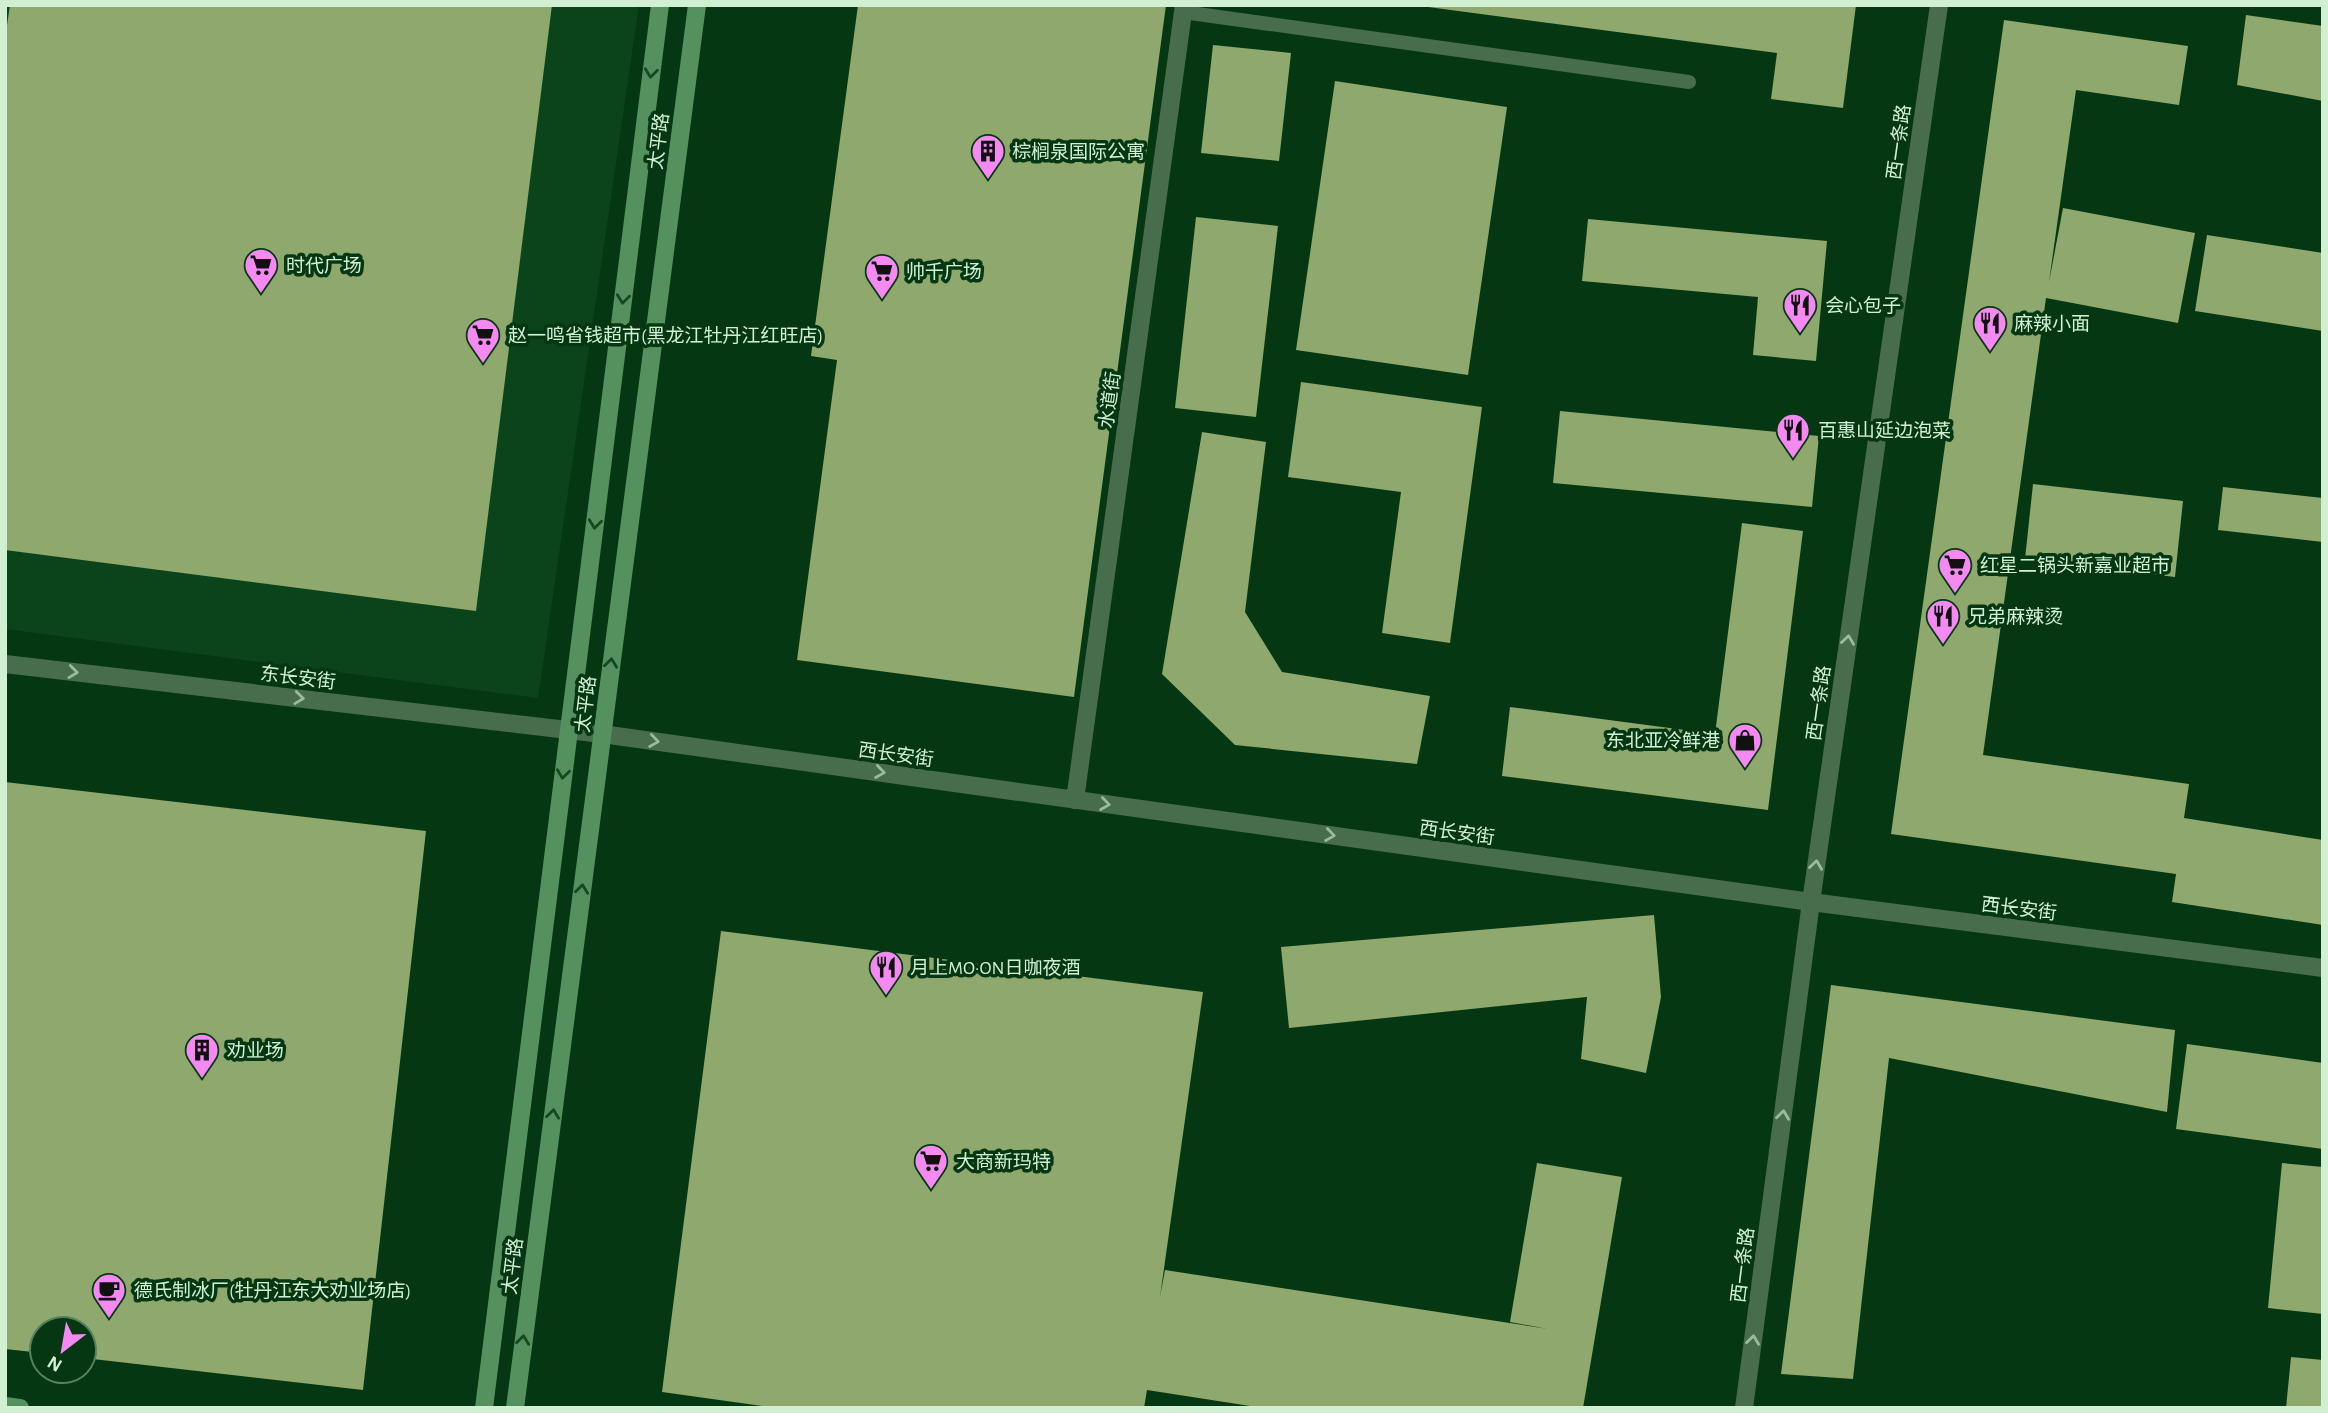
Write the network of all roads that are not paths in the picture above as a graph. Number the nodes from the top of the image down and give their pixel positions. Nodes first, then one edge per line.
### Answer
1 (660, 5) edge
2 (697, 5) edge
3 (1939, 5) edge
4 (1183, 8) edge
5 (1689, 82) dead end
6 (5, 664) edge
7 (586, 732) junction
8 (1075, 800) junction
9 (1811, 902) junction
10 (2323, 968) edge
11 (5, 1406) edge
12 (20, 1408) edge
13 (484, 1408) edge
14 (515, 1408) edge
15 (1744, 1408) edge

1 -> 7 main road, 太平路
7 -> 2 main road, 太平路
9 -> 3 street, 西一条路
4 - 5 lane
4 - 8 street, 水道街
6 -> 7 street, 东长安街
7 -> 8 street, 西长安街
7 -> 13 main road, 太平路
14 -> 7 main road, 太平路
8 -> 9 street, 西长安街
9 - 10 street, 西长安街
15 -> 9 street, 西一条路
11 - 12 main road

